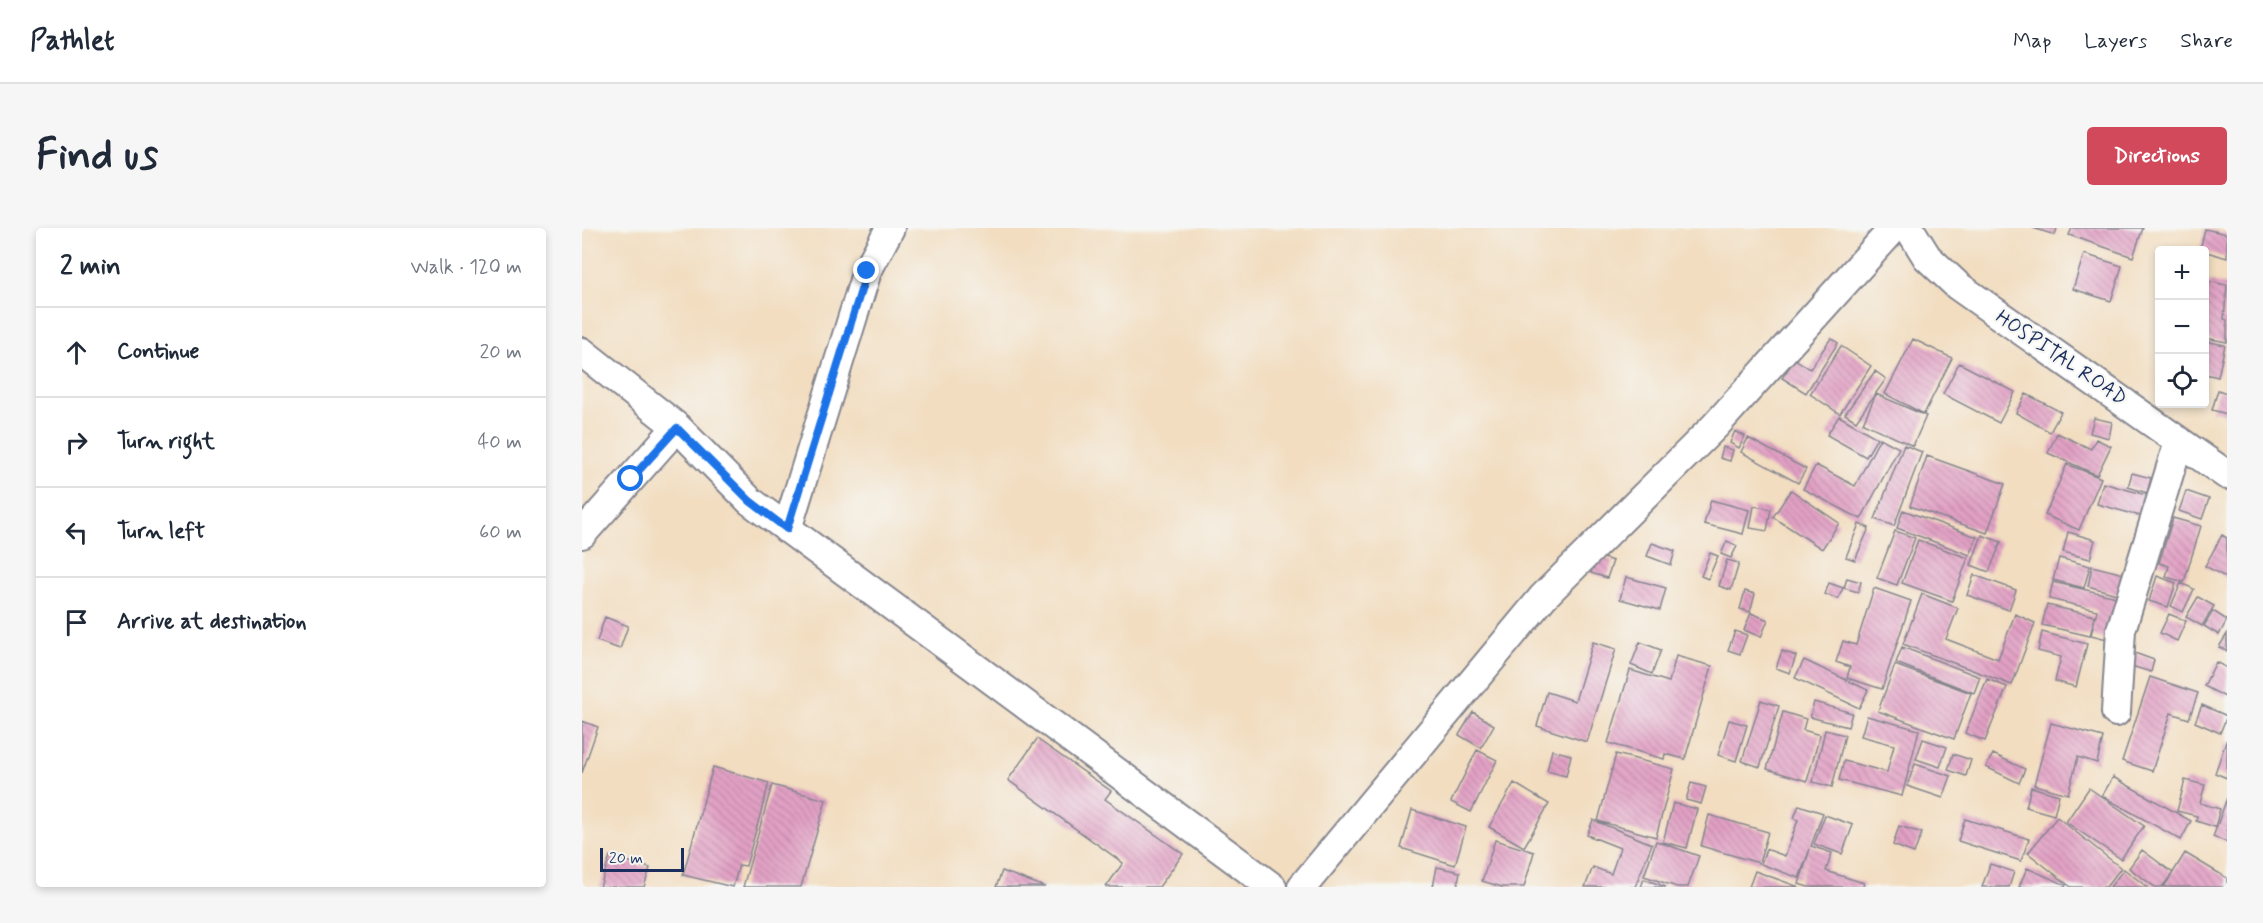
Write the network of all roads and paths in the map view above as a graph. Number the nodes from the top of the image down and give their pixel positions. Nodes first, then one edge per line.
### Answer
1 (890, 228) edge
2 (1894, 228) edge
3 (1909, 228) edge
4 (582, 352) edge
5 (677, 428) junction
6 (2179, 441) junction
7 (2227, 475) edge
8 (787, 529) junction
9 (582, 534) edge
10 (2116, 712) dead end
11 (1272, 887) edge
12 (1302, 887) edge

1 - 8 street
2 - 12 street
3 - 6 street, HOSPITAL ROAD
4 - 5 street
5 - 8 street
5 - 9 street
6 - 7 street, HOSPITAL ROAD
6 - 10 street
8 - 11 street

